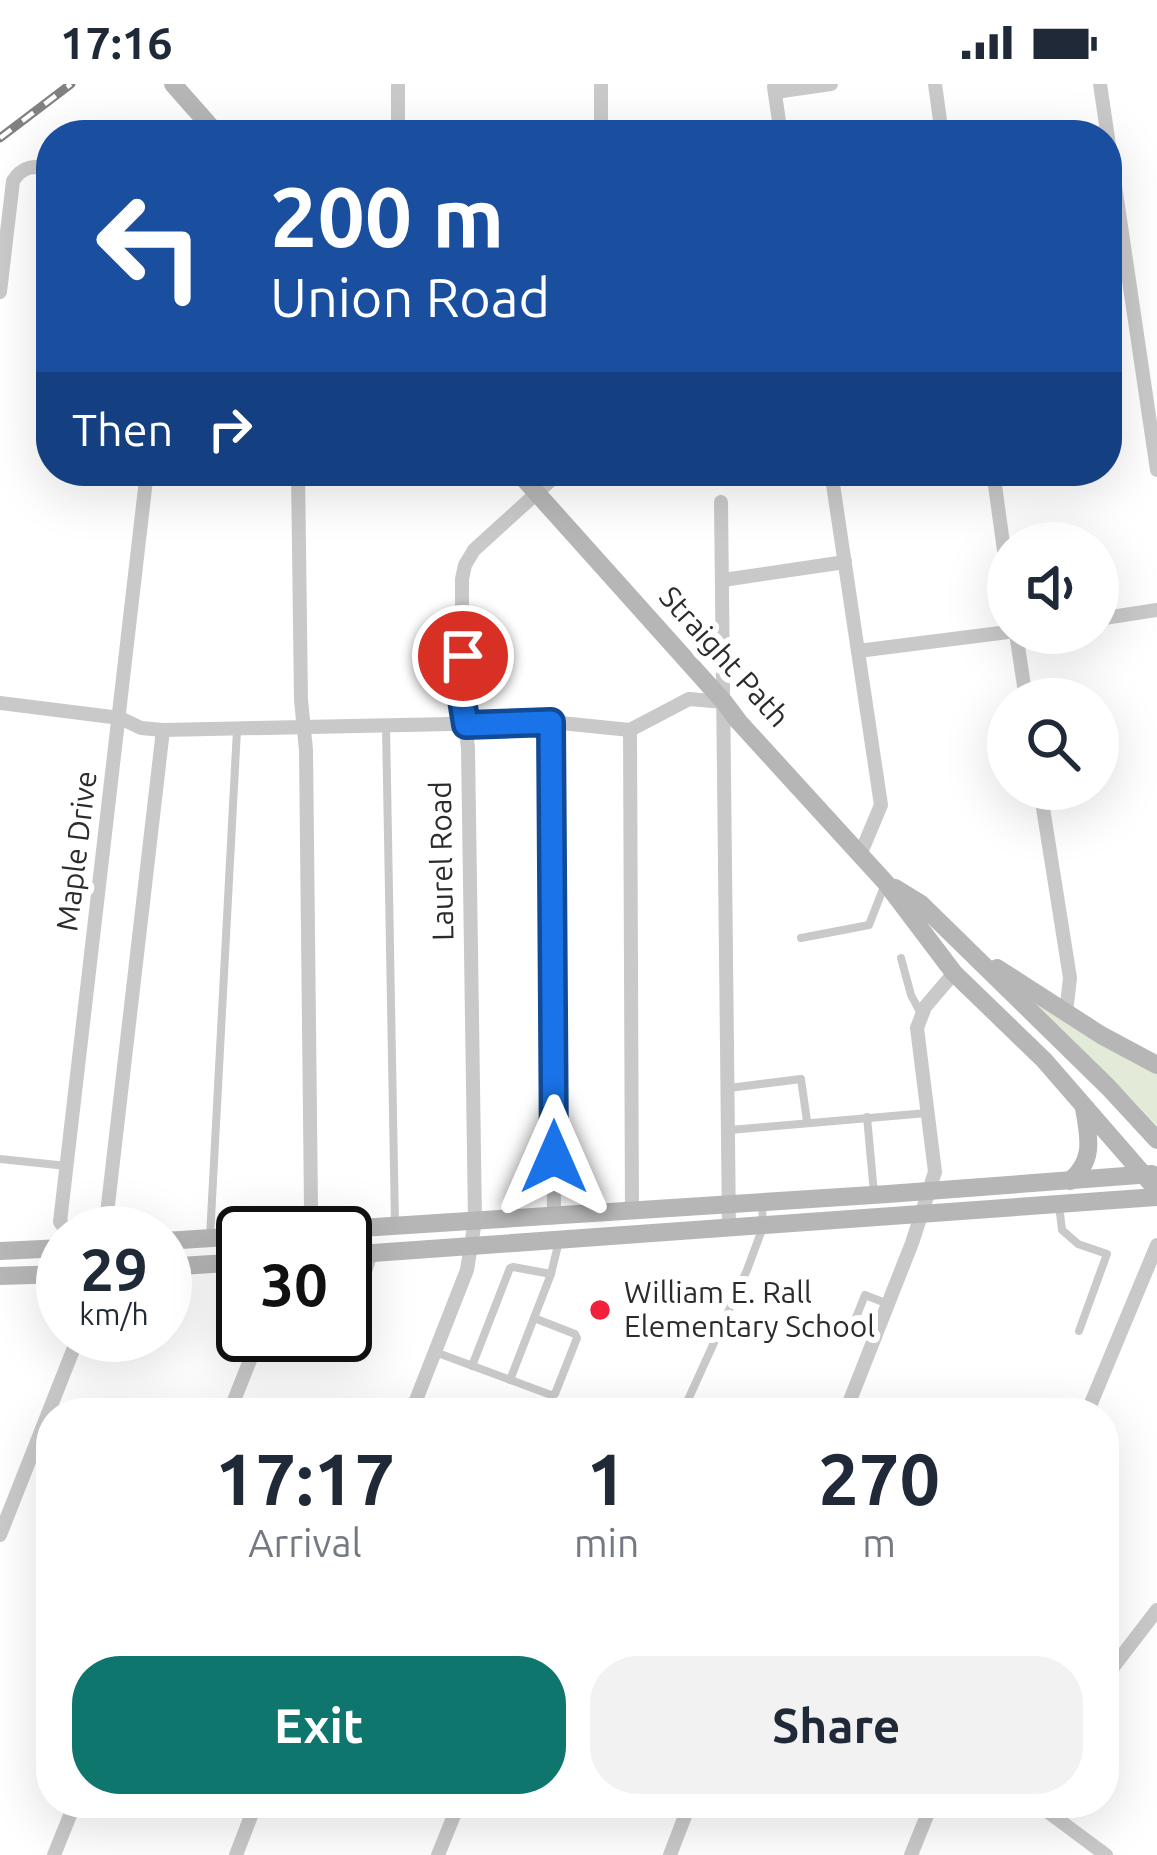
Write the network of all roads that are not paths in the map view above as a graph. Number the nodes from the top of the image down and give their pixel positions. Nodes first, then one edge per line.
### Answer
1 (173, 84) edge
2 (398, 84) edge
3 (601, 84) edge
4 (831, 84) edge
5 (934, 84) edge
6 (1100, 84) edge
7 (774, 88) edge
8 (204, 120) edge
9 (398, 120) edge
10 (601, 120) edge
11 (779, 120) edge
12 (940, 120) edge
13 (1105, 120) edge
14 (36, 167) edge
15 (1122, 233) edge
16 (0, 292) edge
17 (1157, 470) edge
18 (145, 486) edge
19 (298, 486) edge
20 (531, 486) edge
21 (543, 486) edge
22 (833, 486) edge
23 (994, 486) edge
24 (536, 492) junction
25 (722, 502) dead end
26 (1000, 522) edge
27 (845, 562) junction
28 (722, 580) junction
29 (1157, 610) edge
30 (1119, 616) edge
31 (987, 636) edge
32 (858, 651) junction
33 (724, 701) junction
34 (0, 703) edge
35 (120, 718) junction
36 (551, 722) junction
37 (466, 725) junction
38 (386, 726) junction
39 (302, 727) junction
40 (237, 728) junction
41 (163, 730) junction
42 (631, 730) junction
43 (1043, 810) edge
44 (860, 855) junction
45 (886, 883) junction
46 (801, 938) dead end
47 (967, 950) junction
48 (901, 958) dead end
49 (954, 973) junction
50 (1066, 1013) junction
51 (921, 1014) junction
52 (1157, 1065) edge
53 (728, 1088) junction
54 (1083, 1104) junction
55 (928, 1112) junction
56 (867, 1117) junction
57 (807, 1121) junction
58 (728, 1130) junction
59 (1157, 1140) edge
60 (0, 1159) edge
61 (67, 1166) junction
62 (1069, 1181) junction
63 (1155, 1183) edge
64 (928, 1191) junction
65 (874, 1195) junction
66 (762, 1202) junction
67 (729, 1204) junction
68 (1059, 1204) junction
69 (62, 1206) edge
70 (108, 1206) edge
71 (309, 1206) edge
72 (632, 1211) junction
73 (921, 1214) junction
74 (554, 1216) junction
75 (475, 1221) junction
76 (394, 1226) junction
77 (763, 1227) junction
78 (372, 1228) edge
79 (730, 1229) junction
80 (210, 1238) junction
81 (216, 1238) edge
82 (192, 1239) edge
83 (560, 1241) junction
84 (1157, 1245) edge
85 (471, 1247) junction
86 (36, 1249) edge
87 (0, 1251) edge
88 (374, 1253) joint
89 (372, 1259) edge
90 (550, 1274) junction
91 (36, 1275) edge
92 (0, 1276) edge
93 (888, 1304) junction
94 (534, 1318) junction
95 (1078, 1331) dead end
96 (876, 1334) junction
97 (435, 1352) junction
98 (68, 1362) edge
99 (250, 1362) edge
100 (472, 1366) junction
101 (509, 1380) junction
102 (54, 1398) edge
103 (236, 1398) edge
104 (417, 1398) edge
105 (689, 1398) edge
106 (851, 1398) edge
107 (1093, 1398) edge
108 (36, 1444) edge
109 (0, 1535) edge
110 (1157, 1610) edge
111 (1119, 1659) edge
112 (69, 1818) edge
113 (250, 1818) edge
114 (453, 1818) edge
115 (684, 1818) edge
116 (926, 1818) edge
117 (1056, 1818) edge
118 (54, 1855) edge
119 (236, 1855) edge
120 (438, 1855) edge
121 (670, 1855) edge
122 (911, 1855) edge
123 (1106, 1855) edge

1 - 8 main road
2 - 9 street
3 - 10 street
4 - 7 street
5 - 12 street
6 - 13 street
7 - 11 street
14 - 16 street
15 - 17 street
18 - 35 street, Maple Drive
19 - 39 street
20 - 24 main road, Straight Path
21 - 24 street, Laurel Road
22 - 27 street
23 - 26 street
24 - 33 main road, Straight Path
24 - 37 street, Laurel Road
25 - 28 street
27 - 28 street
27 - 32 street
28 - 33 street
29 - 30 street
31 - 32 street
32 - 44 street
33 - 42 street
33 - 44 main road, Straight Path
33 - 53 street
34 - 35 street
35 - 41 street
35 - 61 street, Maple Drive
36 - 37 street
36 - 42 street
36 - 74 street
37 - 38 street
37 - 75 street, Laurel Road
38 - 39 street
38 - 76 lane
39 - 40 street
39 - 71 street
40 - 41 street
40 - 80 lane
41 - 70 street
42 - 72 street
43 - 50 street
44 - 45 main road, Straight Path
45 - 46 lane
45 - 47 main road, Straight Path
45 - 49 main road, Straight Path
47 - 50 main road
47 - 59 main road, Straight Path
48 - 51 lane
49 - 51 street
49 - 54 main road, Straight Path
50 - 52 main road
51 - 55 street
53 - 57 lane
53 - 58 street
54 - 62 main road
54 - 63 main road, Straight Path
55 - 56 lane
55 - 64 street
56 - 57 lane
56 - 65 lane
57 - 58 lane
58 - 67 street
60 - 61 lane
61 - 69 street, Maple Drive
62 - 63 main road
62 - 64 main road
63 - 68 main road
64 - 65 main road
64 - 73 street
65 - 66 main road
66 - 67 main road
66 - 77 lane
67 - 72 main road
67 - 79 street
68 - 73 main road
68 - 95 lane
72 - 74 main road
73 - 77 main road
73 - 93 street
74 - 75 main road
75 - 76 main road
75 - 85 street, Laurel Road
76 - 78 main road
77 - 79 main road
77 - 105 lane
79 - 83 main road
80 - 81 main road
80 - 82 main road
83 - 85 main road
83 - 90 lane
84 - 107 street
85 - 88 main road
85 - 97 street, Laurel Road
86 - 87 main road
88 - 89 lane
90 - 94 lane
90 - 100 lane
91 - 92 main road
93 - 96 street
93 - 96 lane
94 - 101 lane
94 - 101 lane
96 - 106 street
97 - 100 lane
97 - 104 street, Laurel Road
98 - 102 street
99 - 103 street
100 - 101 lane
108 - 109 street
110 - 111 street
112 - 118 street
113 - 119 street
114 - 120 street
115 - 121 street
116 - 122 street
117 - 123 street

